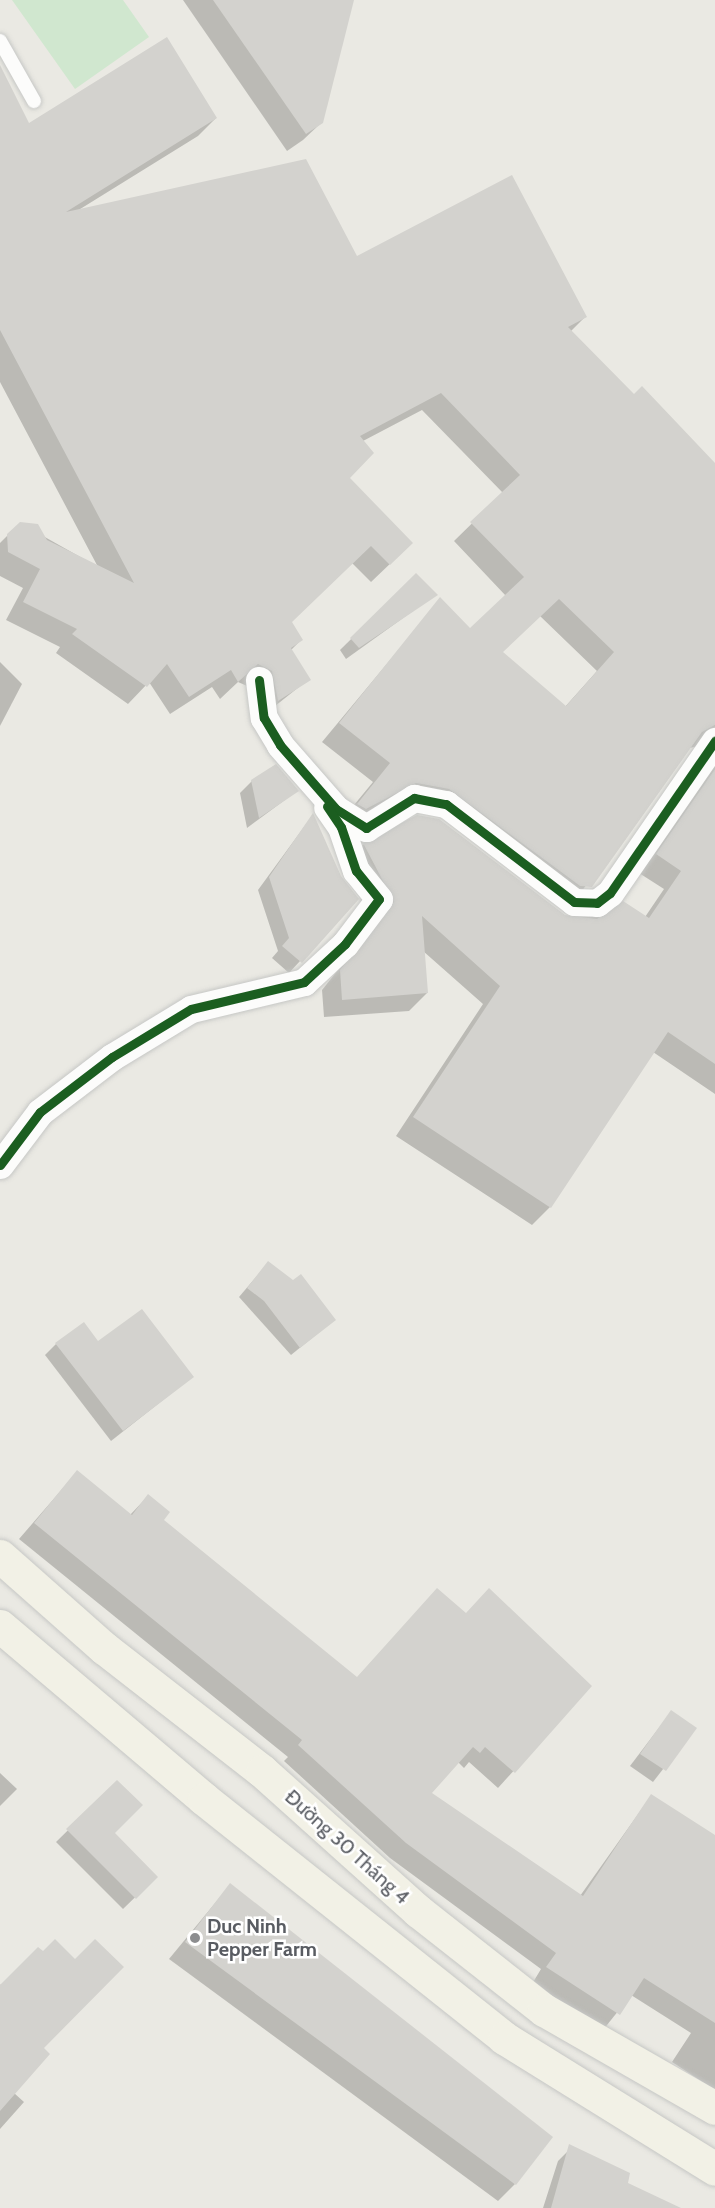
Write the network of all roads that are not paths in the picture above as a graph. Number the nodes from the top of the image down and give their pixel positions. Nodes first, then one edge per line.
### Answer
1 (0, 40) edge
2 (34, 101) dead end
3 (259, 680) dead end
4 (715, 741) edge
5 (325, 800) junction
6 (0, 1165) edge
7 (0, 1556) edge
8 (0, 1626) edge
9 (715, 2108) edge
10 (715, 2169) edge

1 - 2 lane
3 - 5 street
4 - 5 street
5 - 6 street
7 - 9 main road, Đường 30 Tháng 4
8 - 10 main road

